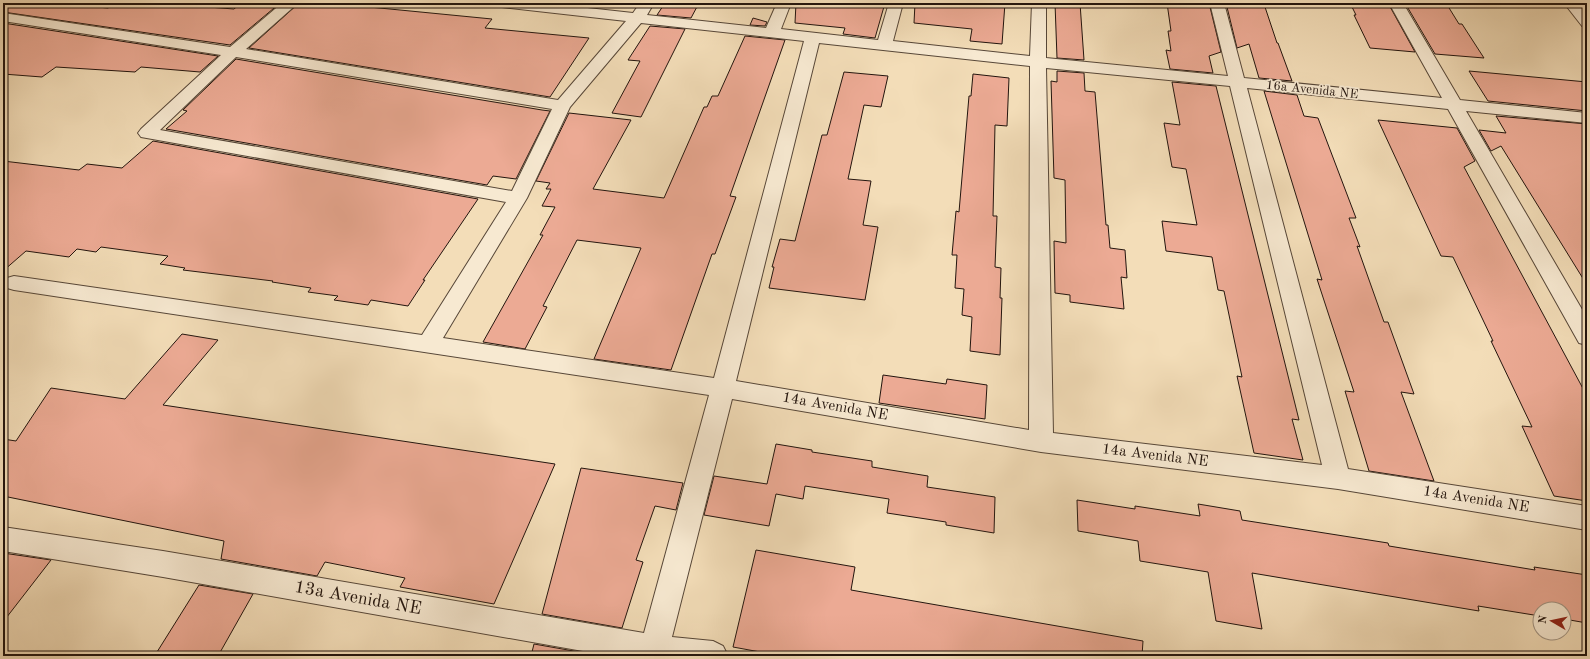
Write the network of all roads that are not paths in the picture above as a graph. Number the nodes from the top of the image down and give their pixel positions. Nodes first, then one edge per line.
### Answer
1 (291, 3) edge
2 (502, 3) edge
3 (647, 3) edge
4 (784, 3) edge
5 (896, 3) edge
6 (1039, 3) edge
7 (1218, 3) edge
8 (1396, 3) edge
9 (1571, 3) edge
10 (573, 7) edge
11 (3, 17) edge
12 (637, 18) junction
13 (1587, 22) edge
14 (772, 32) junction
15 (813, 36) junction
16 (884, 45) junction
17 (233, 52) junction
18 (1038, 62) junction
19 (1238, 82) junction
20 (1452, 103) junction
21 (562, 106) junction
22 (1587, 118) edge
23 (518, 198) junction
24 (14, 283) dead end
25 (1587, 337) edge
26 (428, 344) junction
27 (723, 388) junction
28 (1041, 442) junction
29 (1338, 478) junction
30 (1587, 518) edge
31 (3, 539) edge
32 (652, 653) edge
33 (713, 656) edge

1 - 17 street
2 - 10 street, 16a Avenida NE
3 - 12 street
4 - 14 street
5 - 16 street
6 - 18 street
7 - 19 street
8 - 20 street
9 - 13 street
10 - 12 street, 16a Avenida NE
11 - 17 street
12 - 14 street, 16a Avenida NE
12 - 21 street
14 - 15 street, 16a Avenida NE
15 - 16 street, 16a Avenida NE
15 - 27 street
16 - 18 street, 16a Avenida NE
17 - 21 street
17 - 23 street
18 - 19 street, 16a Avenida NE
18 - 28 street
19 - 20 street, 16a Avenida NE
19 - 29 street
20 - 22 street, 16a Avenida NE
20 - 25 street
21 - 23 street
23 - 26 street
24 - 26 street, 14a Avenida NE
26 - 27 street, 14a Avenida NE
27 - 28 street, 14a Avenida NE
27 - 32 street
28 - 29 street, 14a Avenida NE
29 - 30 street, 14a Avenida NE
31 - 32 street, 13a Avenida NE
32 - 33 street, 13a Avenida NE

